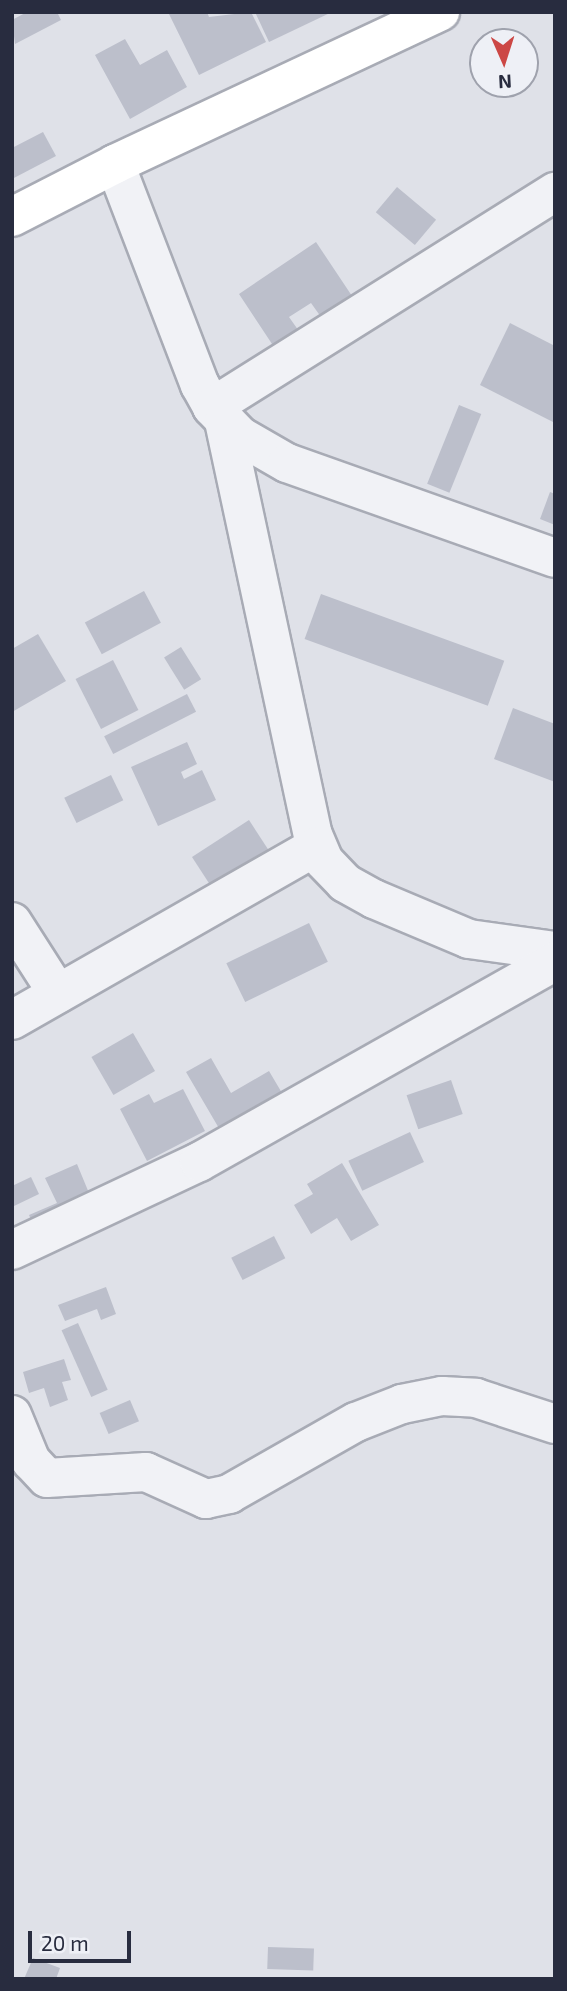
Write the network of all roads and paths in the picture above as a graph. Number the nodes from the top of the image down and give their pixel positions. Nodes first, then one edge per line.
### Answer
1 (440, 12) edge
2 (115, 164) junction
3 (555, 192) edge
4 (12, 218) edge
5 (218, 414) junction
6 (555, 558) edge
7 (317, 846) junction
8 (12, 922) edge
9 (555, 951) edge
10 (555, 961) edge
11 (58, 994) junction
12 (12, 1020) edge
13 (12, 1250) edge
14 (12, 1415) edge
15 (555, 1424) edge

1 - 2 main road
2 - 4 main road
2 - 5 street
3 - 5 street
5 - 6 street
5 - 7 street
7 - 9 street
7 - 11 street
8 - 11 street
10 - 13 street
11 - 12 street
14 - 15 street

